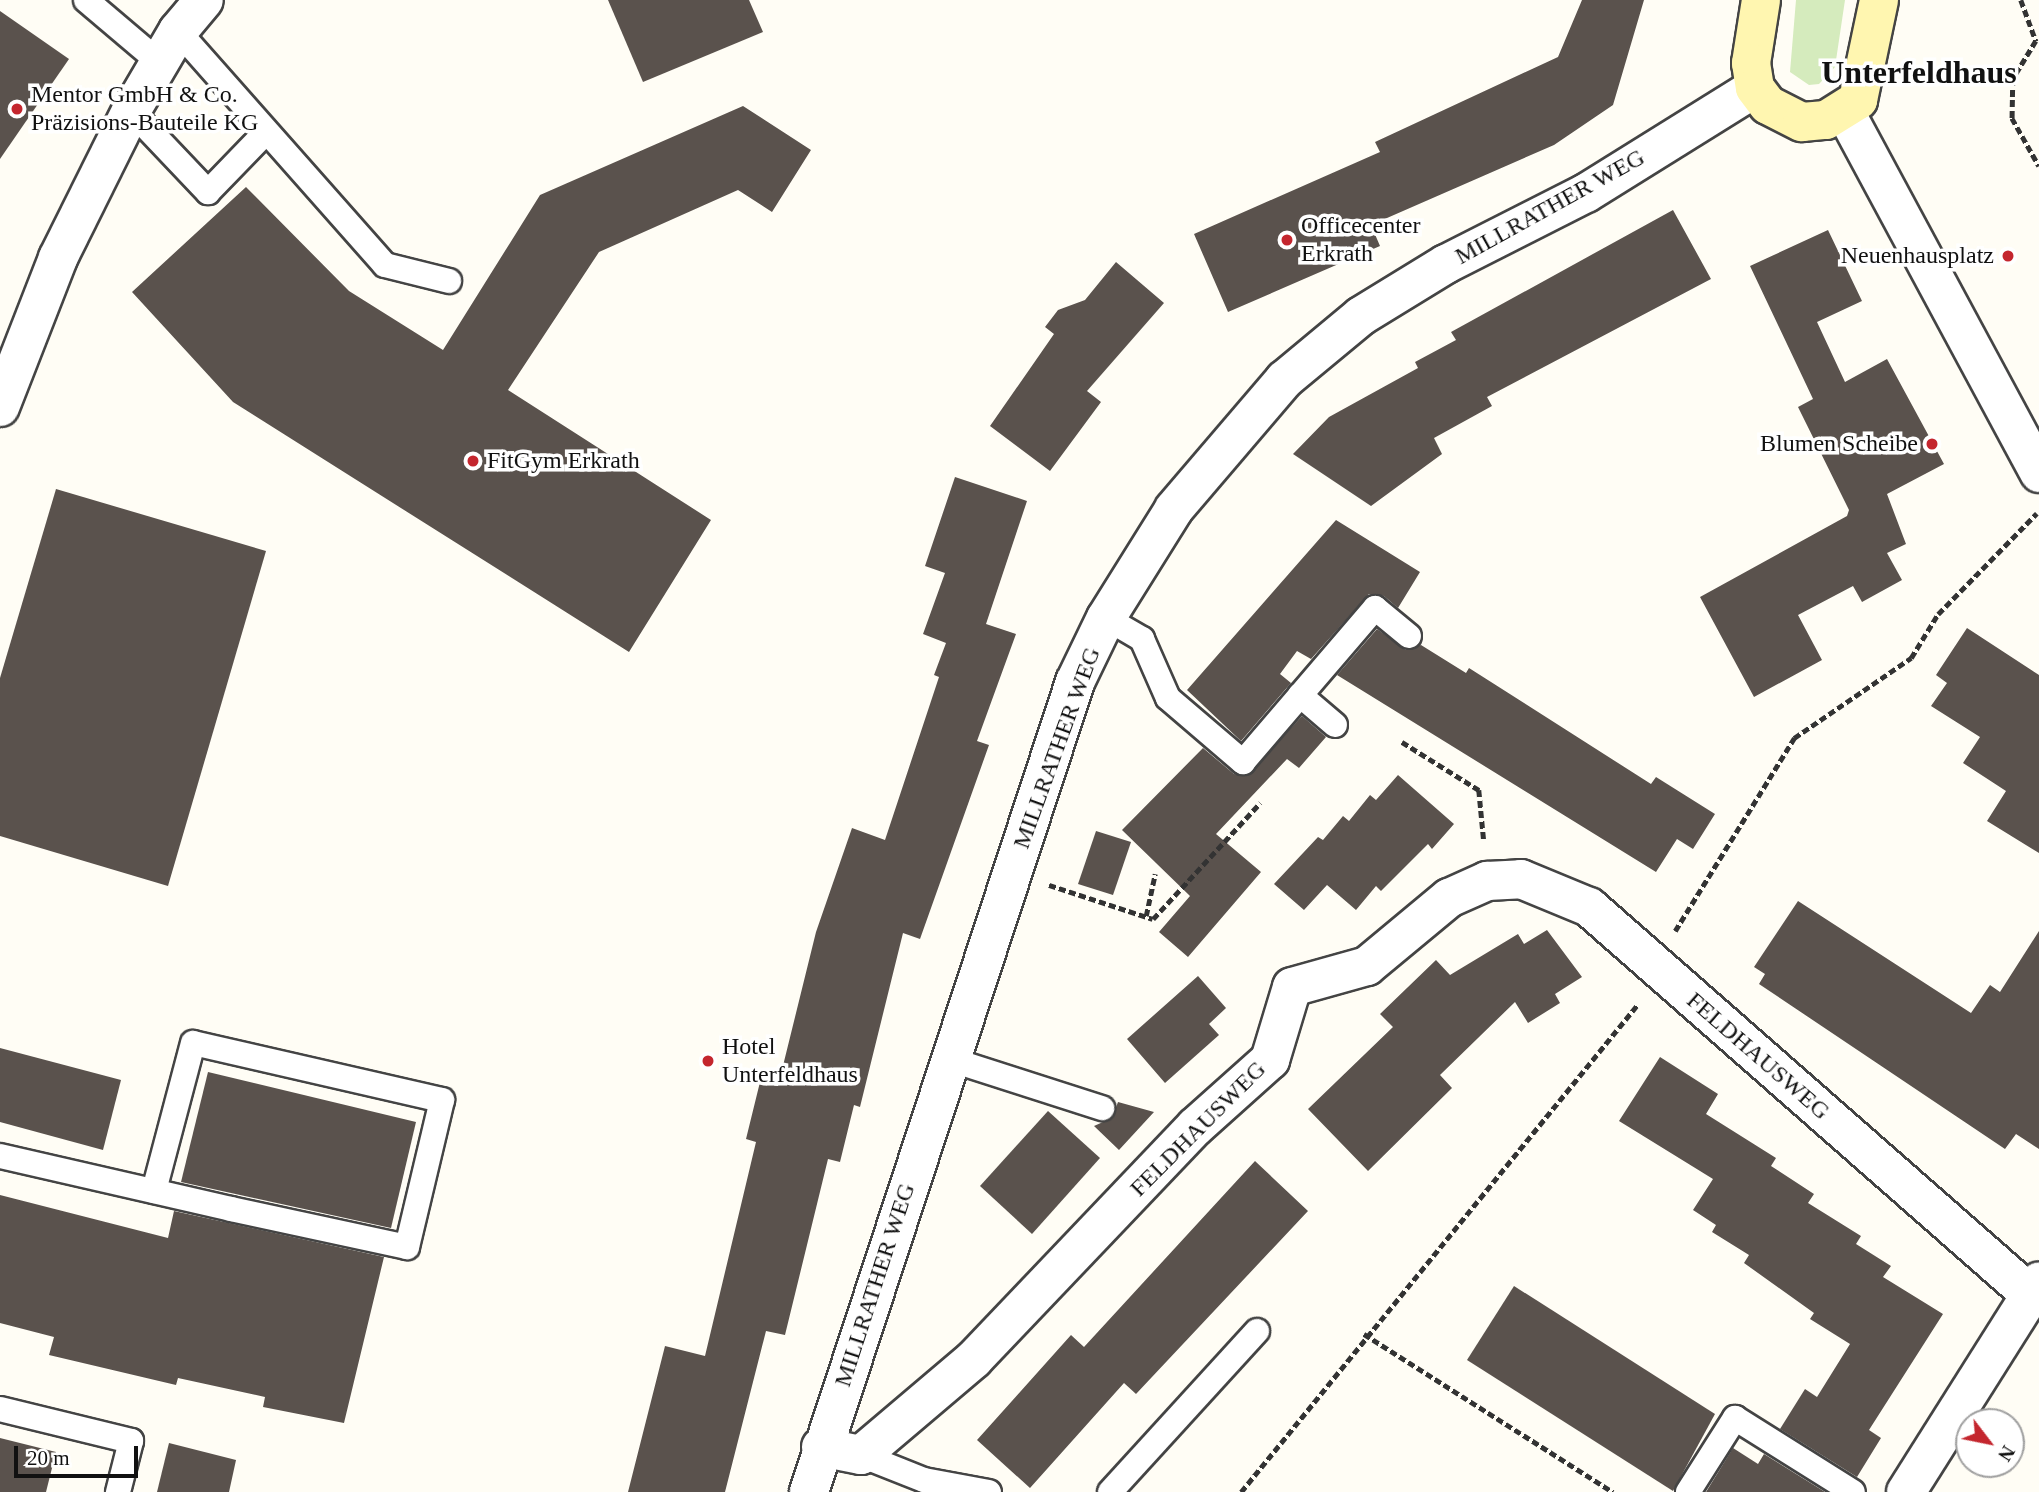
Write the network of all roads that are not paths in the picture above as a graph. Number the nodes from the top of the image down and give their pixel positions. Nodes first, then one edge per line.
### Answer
1 (86, 0) edge
2 (204, 0) edge
3 (1761, 0) edge
4 (1879, 0) edge
5 (168, 46) junction
6 (1755, 88) junction
7 (131, 111) junction
8 (1845, 112) junction
9 (266, 132) junction
10 (449, 281) dead end
11 (0, 407) edge
12 (2030, 433) edge
13 (2039, 473) edge
14 (1107, 618) junction
15 (1409, 636) dead end
16 (1300, 695) junction
17 (1335, 725) dead end
18 (949, 1059) junction
19 (1102, 1108) dead end
20 (0, 1156) edge
21 (154, 1191) junction
22 (2035, 1288) edge
23 (1257, 1331) dead end
24 (0, 1409) edge
25 (821, 1447) junction
26 (861, 1455) junction
27 (118, 1492) edge
28 (809, 1492) edge
29 (989, 1492) edge
30 (1110, 1492) edge
31 (1688, 1492) edge
32 (1853, 1492) edge
33 (1906, 1492) edge

1 - 5 lane
2 - 5 street
3 - 6 street
4 - 8 street
5 - 7 street
5 - 9 lane
6 - 8 street
6 - 14 street, MILLRATHER WEG
7 - 9 lane
7 - 11 street
8 - 12 street
9 - 10 lane
12 - 13 street
14 - 16 lane
14 - 18 street, MILLRATHER WEG
15 - 16 lane
16 - 17 lane
18 - 19 lane
18 - 25 street, MILLRATHER WEG
20 - 21 lane
21 - 21 lane
22 - 26 street, FELDHAUSWEG
22 - 33 street
23 - 30 lane
24 - 27 lane
25 - 26 street
25 - 28 street, MILLRATHER WEG
26 - 29 lane
31 - 32 lane

